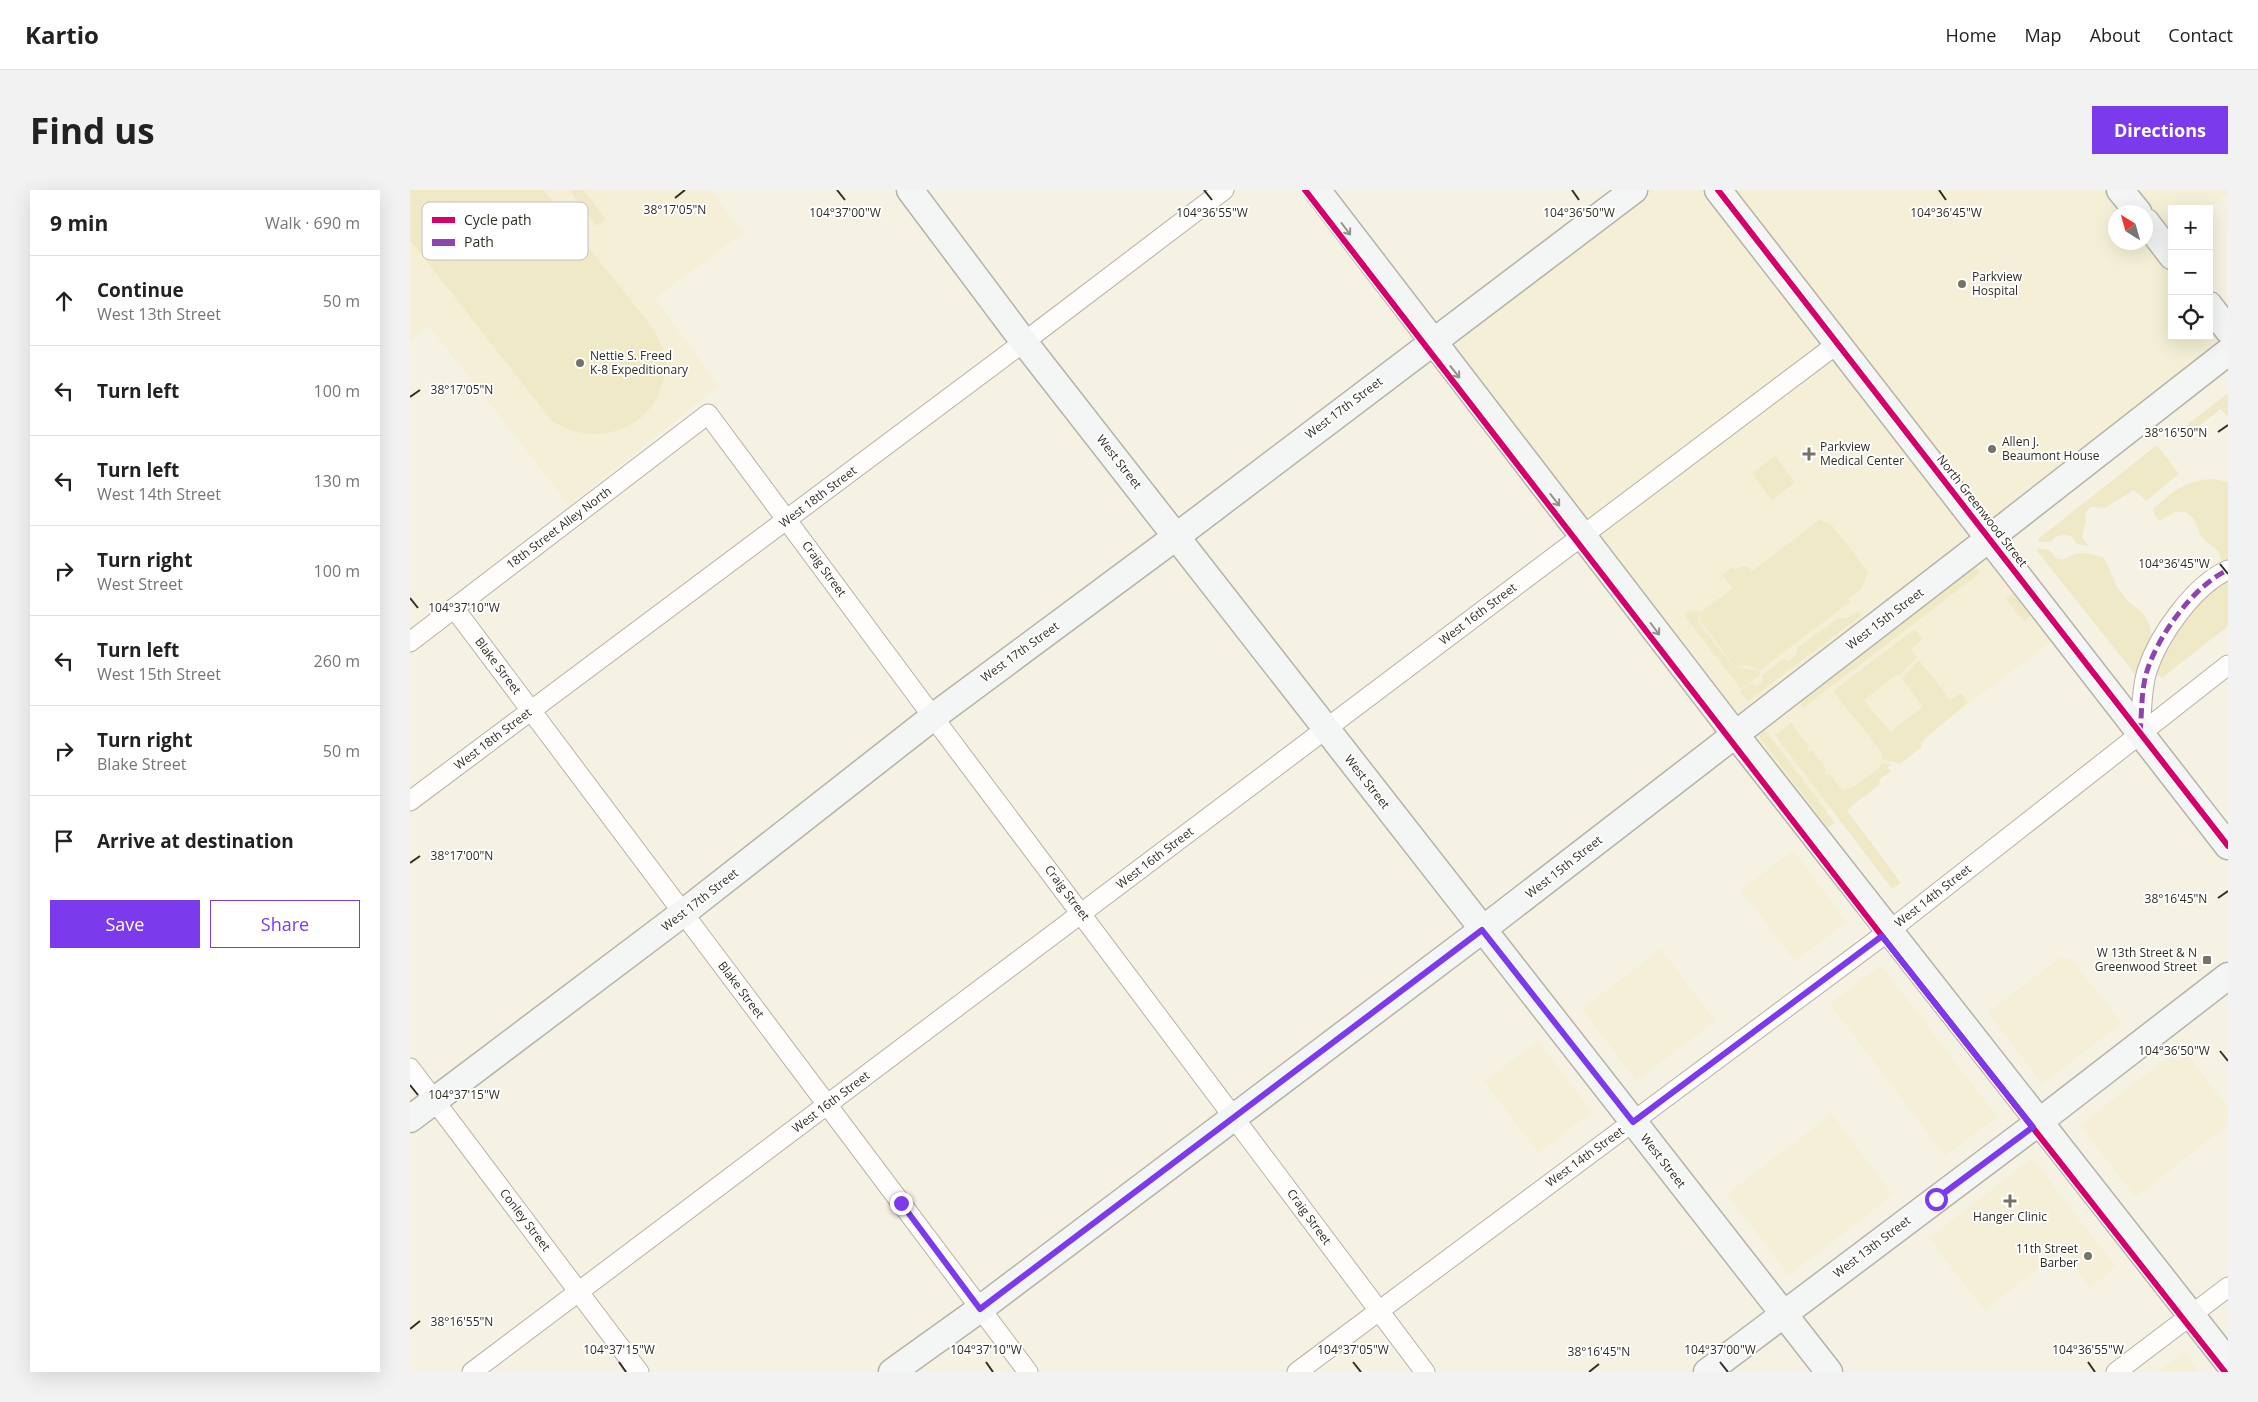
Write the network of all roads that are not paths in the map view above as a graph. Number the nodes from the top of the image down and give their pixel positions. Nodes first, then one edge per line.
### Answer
1 (910, 190) edge
2 (1224, 190) edge
3 (1317, 190) edge
4 (1634, 190) edge
5 (1718, 190) edge
6 (2120, 190) edge
7 (2132, 205) edge
8 (2153, 231) edge
9 (2168, 251) edge
10 (2213, 310) edge
11 (2228, 330) edge
12 (1432, 341) junction
13 (1024, 342) junction
14 (1837, 344) junction
15 (2228, 352) edge
16 (708, 414) joint
17 (787, 520) junction
18 (1583, 535) junction
19 (1177, 536) junction
20 (1989, 539) junction
21 (2228, 570) edge
22 (454, 608) junction
23 (410, 642) edge
24 (2228, 665) edge
25 (531, 711) junction
26 (932, 717) junction
27 (1326, 729) junction
28 (2140, 733) junction
29 (1735, 734) junction
30 (410, 801) edge
31 (2228, 846) edge
32 (683, 913) junction
33 (1082, 913) junction
34 (1482, 930) junction
35 (1889, 931) junction
36 (2228, 976) edge
37 (410, 1068) edge
38 (435, 1101) junction
39 (827, 1105) junction
40 (1234, 1117) junction
41 (410, 1119) edge
42 (1633, 1122) junction
43 (2040, 1122) junction
44 (2228, 1287) edge
45 (579, 1292) junction
46 (980, 1309) junction
47 (1378, 1310) junction
48 (1784, 1314) junction
49 (2190, 1316) junction
50 (2228, 1362) edge
51 (472, 1372) edge
52 (639, 1372) edge
53 (892, 1372) edge
54 (1028, 1372) edge
55 (1297, 1372) edge
56 (1425, 1372) edge
57 (1707, 1372) edge
58 (1829, 1372) edge
59 (2116, 1372) edge

1 - 13 street, West Street
2 - 13 street, West 18th Street
3 -> 12 street
4 - 12 street, West 17th Street
5 - 14 street, North Greenwood Street
6 - 7 street
8 - 9 street
10 - 11 street
12 -> 18 street
12 - 19 street, West 17th Street
13 - 17 street, West 18th Street
13 - 19 street, West Street
14 - 18 street, West 16th Street
14 - 20 street, North Greenwood Street
15 - 20 street, West 15th Street
16 - 17 street, Craig Street
16 - 22 street, 18th Street Alley North
17 - 25 street, West 18th Street
17 - 26 street, Craig Street
18 - 27 street, West 16th Street
18 -> 29 street
19 - 26 street, West 17th Street
19 - 27 street, West Street
20 - 28 street, North Greenwood Street
20 - 29 street, West 15th Street
21 - 28 street
22 - 23 street, 18th Street Alley North
22 - 25 street, Blake Street
24 - 28 street, West 14th Street
25 - 30 street, West 18th Street
25 - 32 street, Blake Street
26 - 32 street, West 17th Street
26 - 33 street, Craig Street
27 - 33 street, West 16th Street
27 - 34 street, West Street
28 - 31 street, North Greenwood Street
28 - 35 street, West 14th Street
29 - 34 street, West 15th Street
29 - 35 street
32 - 38 street, West 17th Street
32 - 39 street, Blake Street
33 - 39 street, West 16th Street
33 - 40 street, Craig Street
34 - 40 street, West 15th Street
34 - 42 street, West Street
35 - 42 street, West 14th Street
35 - 43 street
36 - 43 street, West 13th Street
37 - 38 street, Conley Street
38 - 41 street, West 17th Street
38 - 45 street, Conley Street
39 - 45 street, West 16th Street
39 - 46 street, Blake Street
40 - 46 street, West 15th Street
40 - 47 street, Craig Street
42 - 47 street, West 14th Street
42 - 48 street, West Street
43 - 48 street, West 13th Street
43 - 49 street
44 - 49 street
45 - 51 street, West 16th Street
45 - 52 street, Conley Street
46 - 53 street, West 15th Street
46 - 54 street, Blake Street
47 - 55 street, West 14th Street
47 - 56 street, Craig Street
48 - 57 street, West 13th Street
48 - 58 street, West Street
49 - 50 street
49 - 59 street

